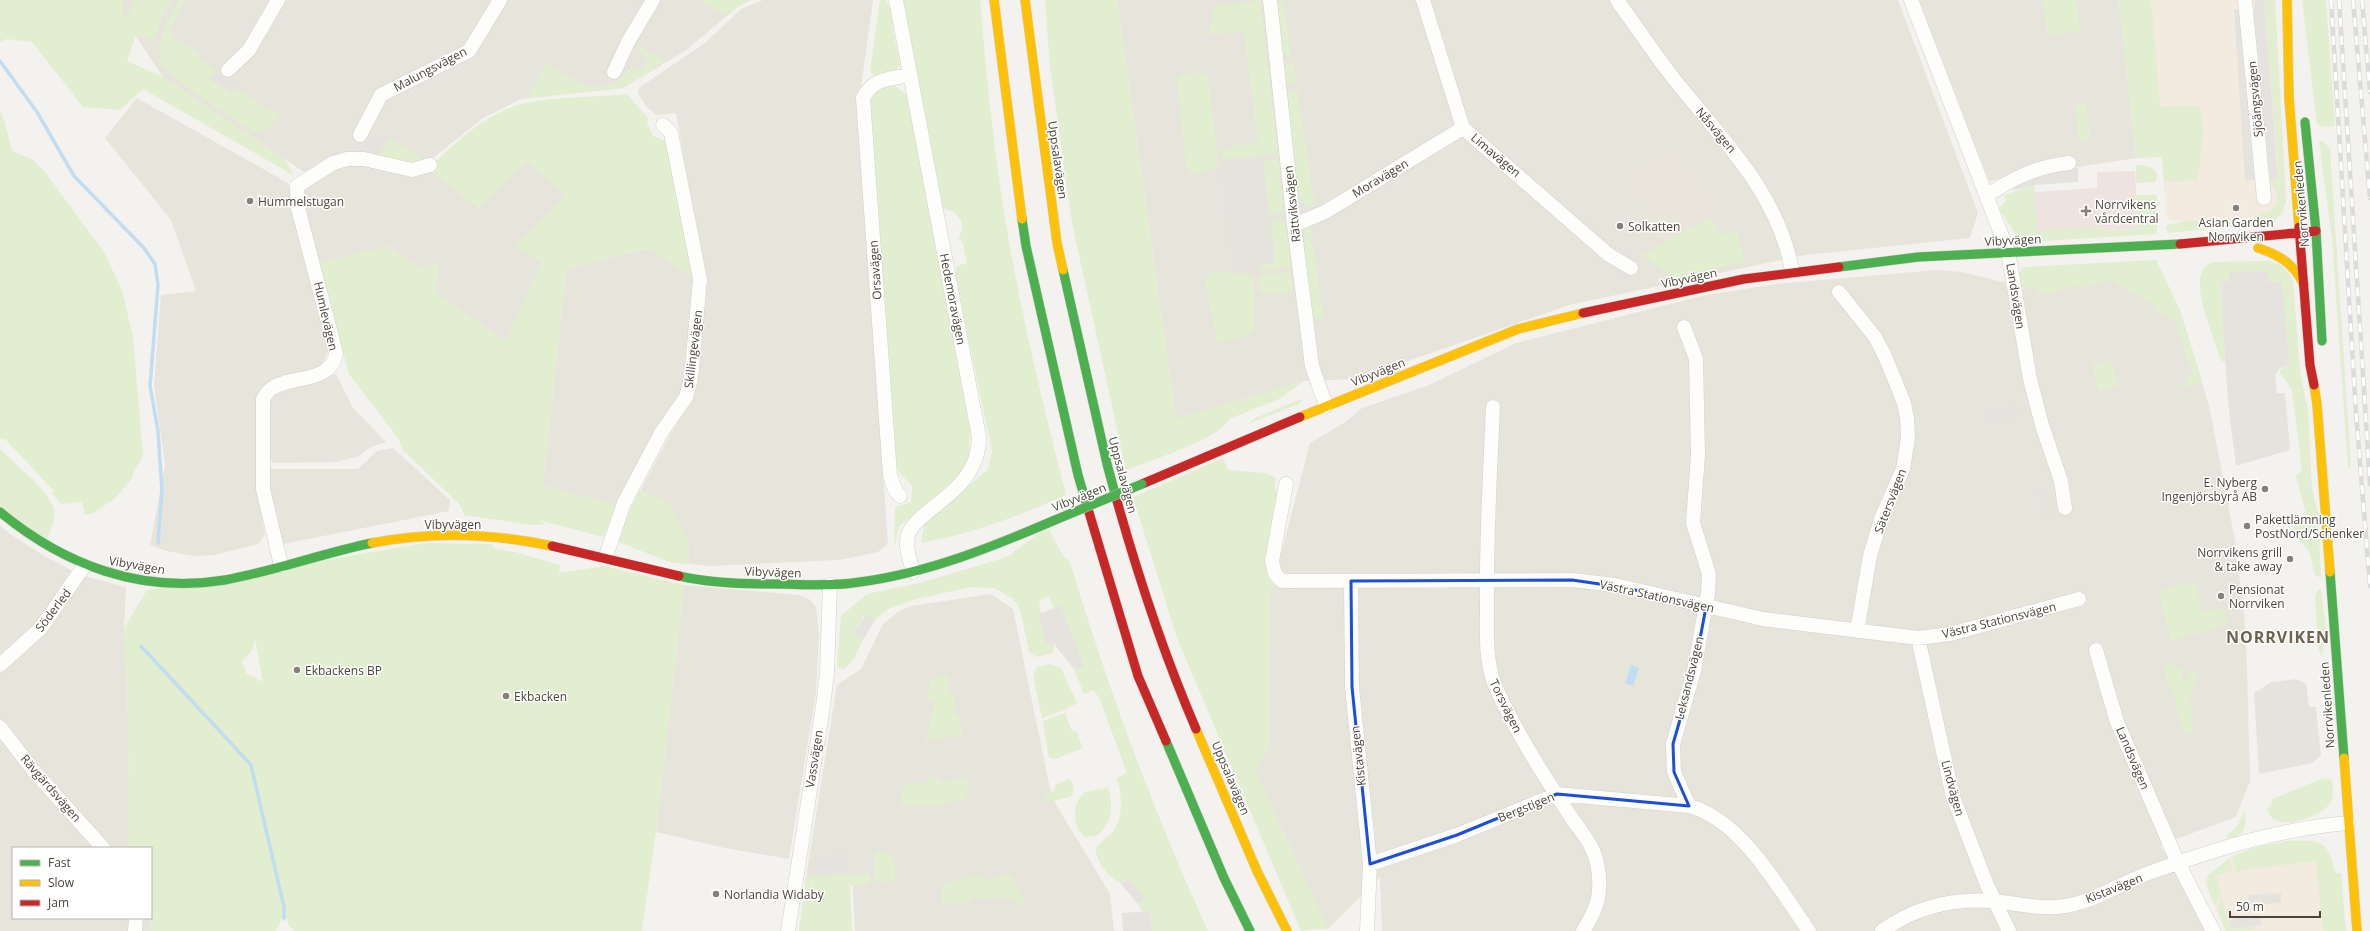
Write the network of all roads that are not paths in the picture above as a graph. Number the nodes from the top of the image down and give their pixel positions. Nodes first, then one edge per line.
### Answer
1 (278, 0) edge
2 (500, 0) edge
3 (653, 0) edge
4 (896, 0) edge
5 (994, 0) edge
6 (1025, 0) edge
7 (1270, 0) edge
8 (1423, 0) edge
9 (1617, 0) edge
10 (1911, 0) edge
11 (2246, 0) edge
12 (2287, 2) edge
13 (228, 70) dead end
14 (614, 72) dead end
15 (910, 75) junction
16 (2299, 80) dead end
17 (2303, 111) dead end
18 (663, 125) dead end
19 (1463, 128) junction
20 (360, 135) dead end
21 (2069, 163) dead end
22 (430, 164) dead end
23 (2296, 179) junction
24 (1988, 195) junction
25 (2264, 198) dead end
26 (1294, 225) junction
27 (2316, 231) junction
28 (2301, 232) junction
29 (2267, 235) junction
30 (2190, 244) junction
31 (2317, 244) junction
32 (2303, 245) junction
33 (2258, 248) junction
34 (2008, 252) junction
35 (1631, 268) dead end
36 (1792, 271) junction
37 (2304, 287) junction
38 (1839, 292) dead end
39 (1684, 327) dead end
40 (2322, 350) dead end
41 (2322, 374) dead end
42 (2317, 404) junction
43 (1326, 406) junction
44 (1493, 407) dead end
45 (1286, 484) dead end
46 (900, 496) dead end
47 (2066, 508) dead end
48 (0, 512) edge
49 (605, 559) junction
50 (84, 566) junction
51 (281, 566) junction
52 (914, 572) junction
53 (1487, 579) junction
54 (1351, 581) junction
55 (830, 585) junction
56 (2079, 599) dead end
57 (1706, 607) junction
58 (1857, 631) junction
59 (1918, 638) junction
60 (2096, 650) dead end
61 (0, 665) edge
62 (0, 727) edge
63 (1558, 794) junction
64 (1689, 806) junction
65 (2348, 823) junction
66 (102, 847) edge
67 (2178, 863) junction
68 (1370, 864) junction
69 (1993, 901) junction
70 (136, 919) edge
71 (135, 931) edge
72 (788, 931) edge
73 (1250, 931) edge
74 (1287, 931) edge
75 (1368, 931) edge
76 (1583, 931) edge
77 (1809, 931) edge
78 (1882, 931) edge
79 (2009, 931) edge
80 (2213, 931) edge
81 (2357, 931) edge

1 - 13 street
2 - 20 street, Malungsvägen
3 - 14 street
4 - 15 street, Hedemoravägen
5 - 73 main road
6 - 74 main road, Uppsalavägen
7 - 26 street, Rättviksvägen
8 - 19 street, Limavägen
9 - 36 street, Nåsvägen
10 - 24 street, Landsvägen
11 - 25 street, Sjöängsvägen
12 - 16 main road, Norrvikenleden
12 - 23 main road, Norrvikenleden
15 - 46 street, Orsavägen
15 - 52 street, Hedemoravägen
17 - 27 main road, Norrvikenleden
18 - 49 street, Skillingevägen
19 - 26 street, Moravägen
19 - 35 street, Limavägen
21 - 24 street
22 - 51 street, Humlevägen
23 - 28 main road, Norrvikenleden
23 - 29 main road
24 - 34 street, Landsvägen
26 - 43 street, Rättviksvägen
27 - 28 main road, Vibyvägen
27 - 31 main road, Norrvikenleden
28 - 29 main road, Vibyvägen
28 - 32 main road, Norrvikenleden
29 - 30 main road, Vibyvägen
30 - 33 main road, Vibyvägen
30 - 34 main road, Vibyvägen
31 - 32 main road, Vibyvägen
31 - 40 main road, Norrvikenleden
32 - 33 main road, Vibyvägen
32 - 37 main road, Norrvikenleden
33 - 37 main road
34 - 36 main road, Vibyvägen
34 - 47 street, Landsvägen
36 - 43 main road, Vibyvägen
37 - 42 main road, Norrvikenleden
38 - 58 street, Sätersvägen
39 - 57 street, Leksandsvägen
41 - 42 main road, Norrvikenleden
42 - 65 main road, Norrvikenleden
43 - 52 main road, Vibyvägen, bridge
44 - 53 street, Torsvägen
45 - 54 street, Västra Stationsvägen
48 - 50 main road, Vibyvägen
49 - 51 main road, Vibyvägen
49 - 55 main road, Vibyvägen
50 - 51 main road, Vibyvägen
50 - 61 street, Söderled
52 - 55 main road, Vibyvägen
53 - 54 street, Västra Stationsvägen
53 - 57 street, Västra Stationsvägen
53 - 63 street, Torsvägen
54 - 68 street, Kistavägen
55 - 72 street, Vassvägen
56 - 59 street, Västra Stationsvägen
57 - 58 street, Västra Stationsvägen
57 - 64 street, Leksandsvägen
58 - 59 street, Västra Stationsvägen
59 - 69 street, Lindvägen
60 - 67 street, Landsvägen
62 - 66 street, Rävgärdsvägen
63 - 64 street, Bergstigen
63 - 68 street, Bergstigen
63 - 76 street, Torsvägen
64 - 77 street
65 - 67 street, Kistavägen
65 - 81 main road, Norrvikenleden
67 - 69 street, Kistavägen
67 - 80 street, Landsvägen
68 - 75 street, Kistavägen
69 - 78 street, Kistavägen
69 - 79 street, Lindvägen
70 - 71 street

